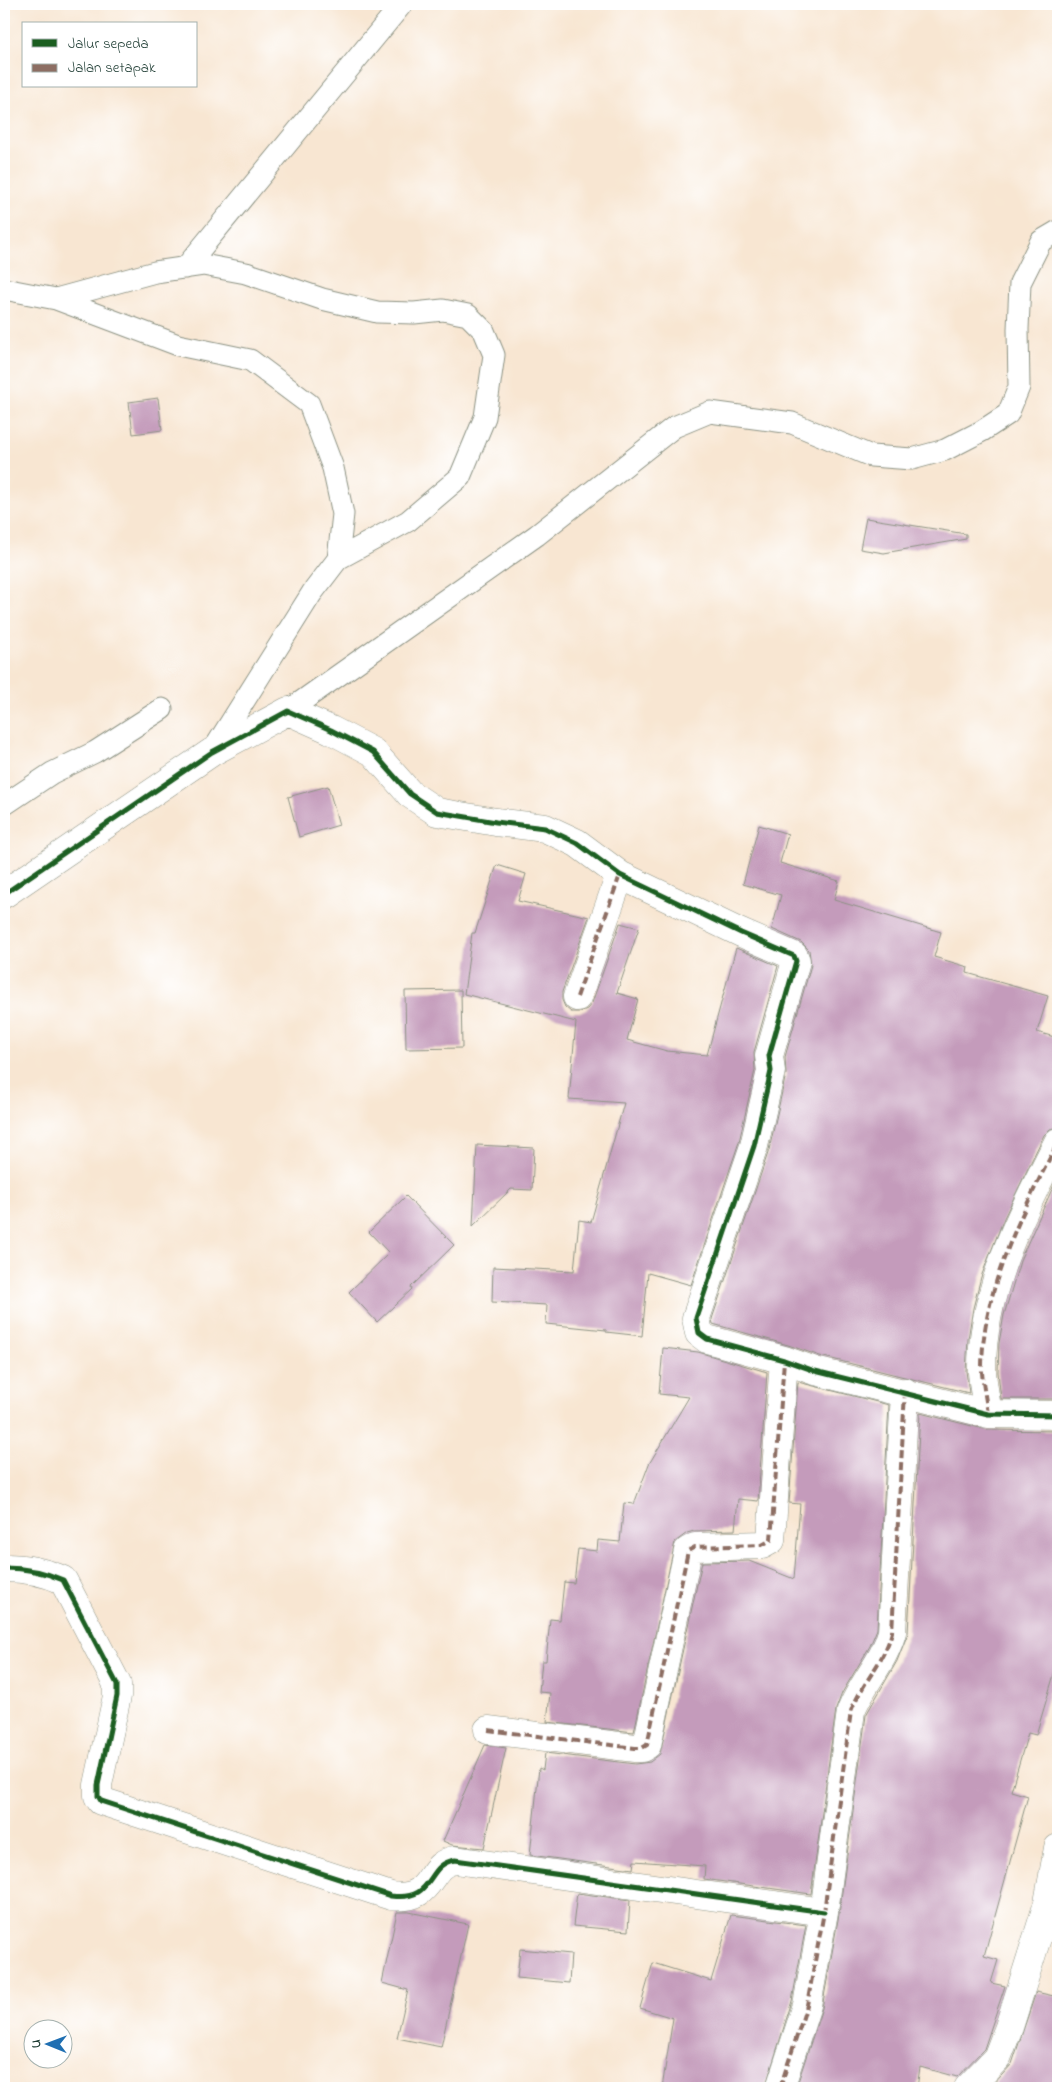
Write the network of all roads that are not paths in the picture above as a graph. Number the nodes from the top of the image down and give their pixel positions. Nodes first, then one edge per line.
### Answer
1 (402, 4) edge
2 (1058, 231) edge
3 (186, 268) junction
4 (4, 289) edge
5 (56, 299) junction
6 (338, 559) junction
7 (162, 709) dead end
8 (288, 711) junction
9 (212, 752) junction
10 (4, 804) edge
11 (620, 875) junction
12 (4, 894) edge
13 (577, 998) dead end
14 (1058, 1142) edge
15 (784, 1360) junction
16 (905, 1392) junction
17 (988, 1414) junction
18 (1058, 1415) edge
19 (4, 1568) edge
20 (488, 1730) dead end
21 (1058, 1848) edge
22 (824, 1912) junction
23 (780, 2088) edge
24 (968, 2088) edge

1 - 3 lane
2 - 8 lane
3 - 5 lane
3 - 6 lane
4 - 5 lane
5 - 6 lane
6 - 9 lane
7 - 10 lane
8 - 9 street
8 - 11 street
9 - 12 street
11 - 13 street
11 - 15 street
14 - 17 street
15 - 16 street
15 - 20 street
16 - 17 street
16 - 22 street
17 - 18 street
19 - 22 street
21 - 24 street
22 - 23 street

